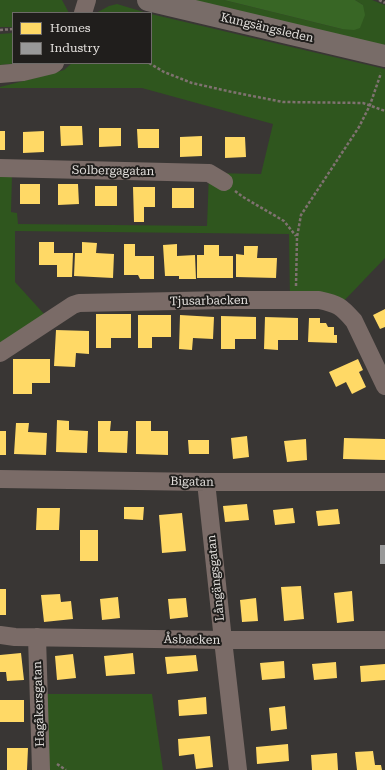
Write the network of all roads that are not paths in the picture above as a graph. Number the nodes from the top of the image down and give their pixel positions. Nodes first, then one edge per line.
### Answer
1 (87, 0) edge
2 (148, 0) edge
3 (83, 12) edge
4 (384, 62) edge
5 (54, 64) edge
6 (0, 74) edge
7 (0, 168) edge
8 (224, 182) road end
9 (0, 353) edge
10 (385, 386) edge
11 (0, 478) edge
12 (206, 482) junction
13 (385, 482) edge
14 (0, 635) edge
15 (37, 637) junction
16 (223, 640) junction
17 (385, 640) edge
18 (42, 770) edge
19 (238, 770) edge

1 - 3 street
2 - 4 main road, Kungsängsleden
5 - 6 street
7 - 8 street, Solbergagatan
9 - 10 street, Tjusarbacken
11 - 12 street, Bigatan
12 - 13 street, Bigatan
12 - 16 street, Långängsgatan
14 - 15 street, Åsbacken
15 - 16 street, Åsbacken
15 - 18 street, Hagåkersgatan
16 - 17 street, Åsbacken
16 - 19 street, Långängsgatan

